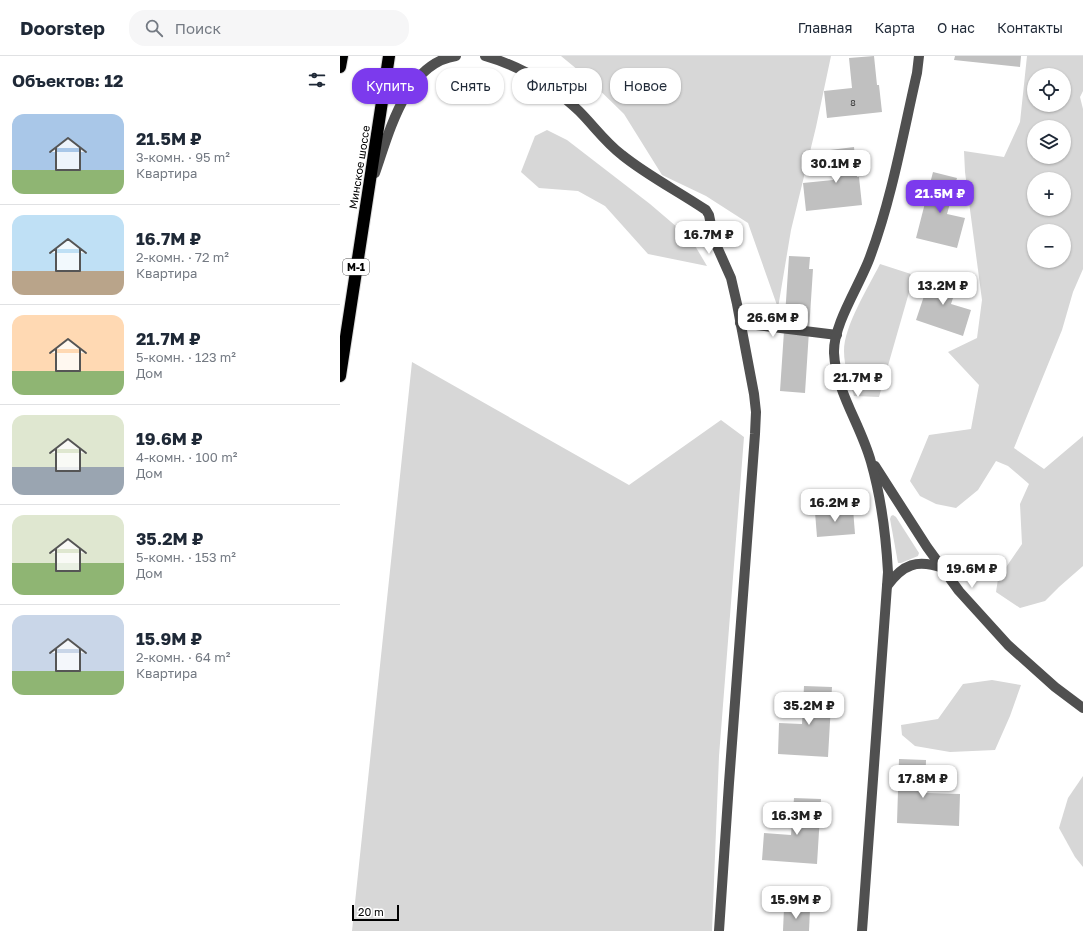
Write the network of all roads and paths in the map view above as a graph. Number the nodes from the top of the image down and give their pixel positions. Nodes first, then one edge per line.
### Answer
1 (342, 56) edge
2 (389, 56) edge
3 (456, 56) edge
4 (485, 56) edge
5 (919, 56) edge
6 (340, 67) edge
7 (367, 193) junction
8 (740, 323) junction
9 (837, 335) junction
10 (340, 376) edge
11 (871, 461) junction
12 (943, 568) junction
13 (887, 586) junction
14 (1083, 708) edge
15 (720, 931) edge
16 (862, 931) edge

1 - 6 highway
2 - 7 highway, Минское шоссе / М-1
3 - 7 street
4 - 8 street
5 - 9 street
7 - 10 highway, Минское шоссе / М-1
8 - 9 street
8 - 15 street
9 - 11 street
11 - 12 street
11 - 13 street
12 - 13 street
12 - 14 street
13 - 16 street

